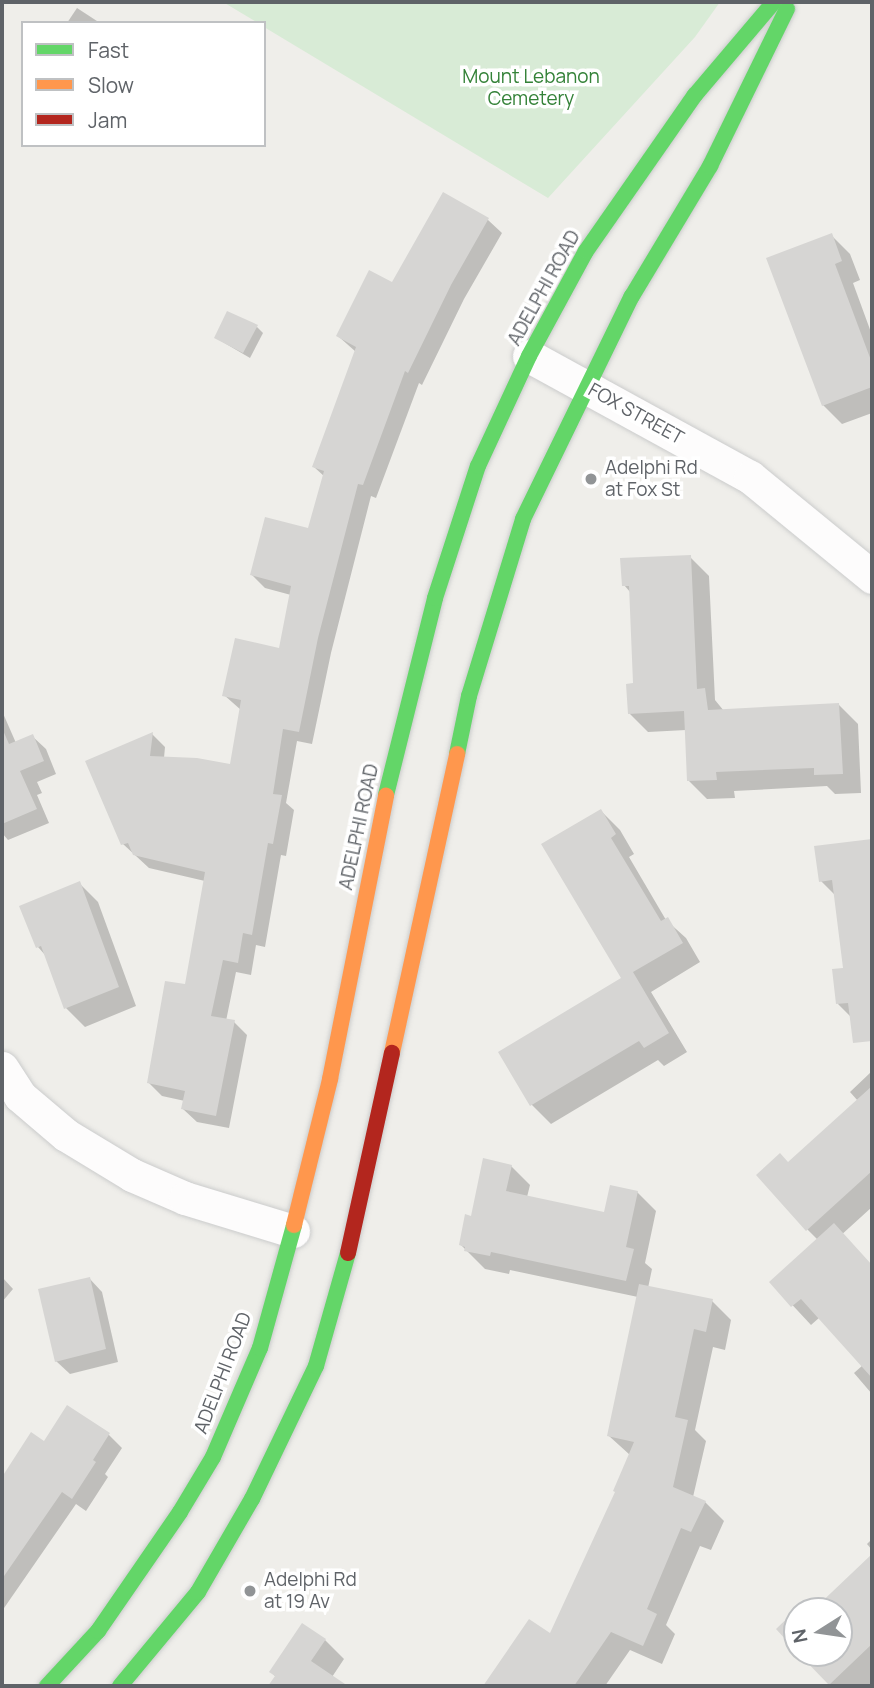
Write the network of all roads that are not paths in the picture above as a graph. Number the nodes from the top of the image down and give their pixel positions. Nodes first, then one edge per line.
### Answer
1 (774, 2) edge
2 (791, 2) edge
3 (529, 356) junction
4 (587, 387) junction
5 (872, 578) edge
6 (2, 1068) edge
7 (293, 1231) junction
8 (47, 1686) edge
9 (120, 1686) edge

1 - 3 main road, ADELPHI ROAD
2 - 4 main road
3 - 4 street, FOX STREET
3 - 7 main road, ADELPHI ROAD
4 - 5 street, FOX STREET
4 - 9 main road
6 - 7 street
7 - 8 main road, ADELPHI ROAD

